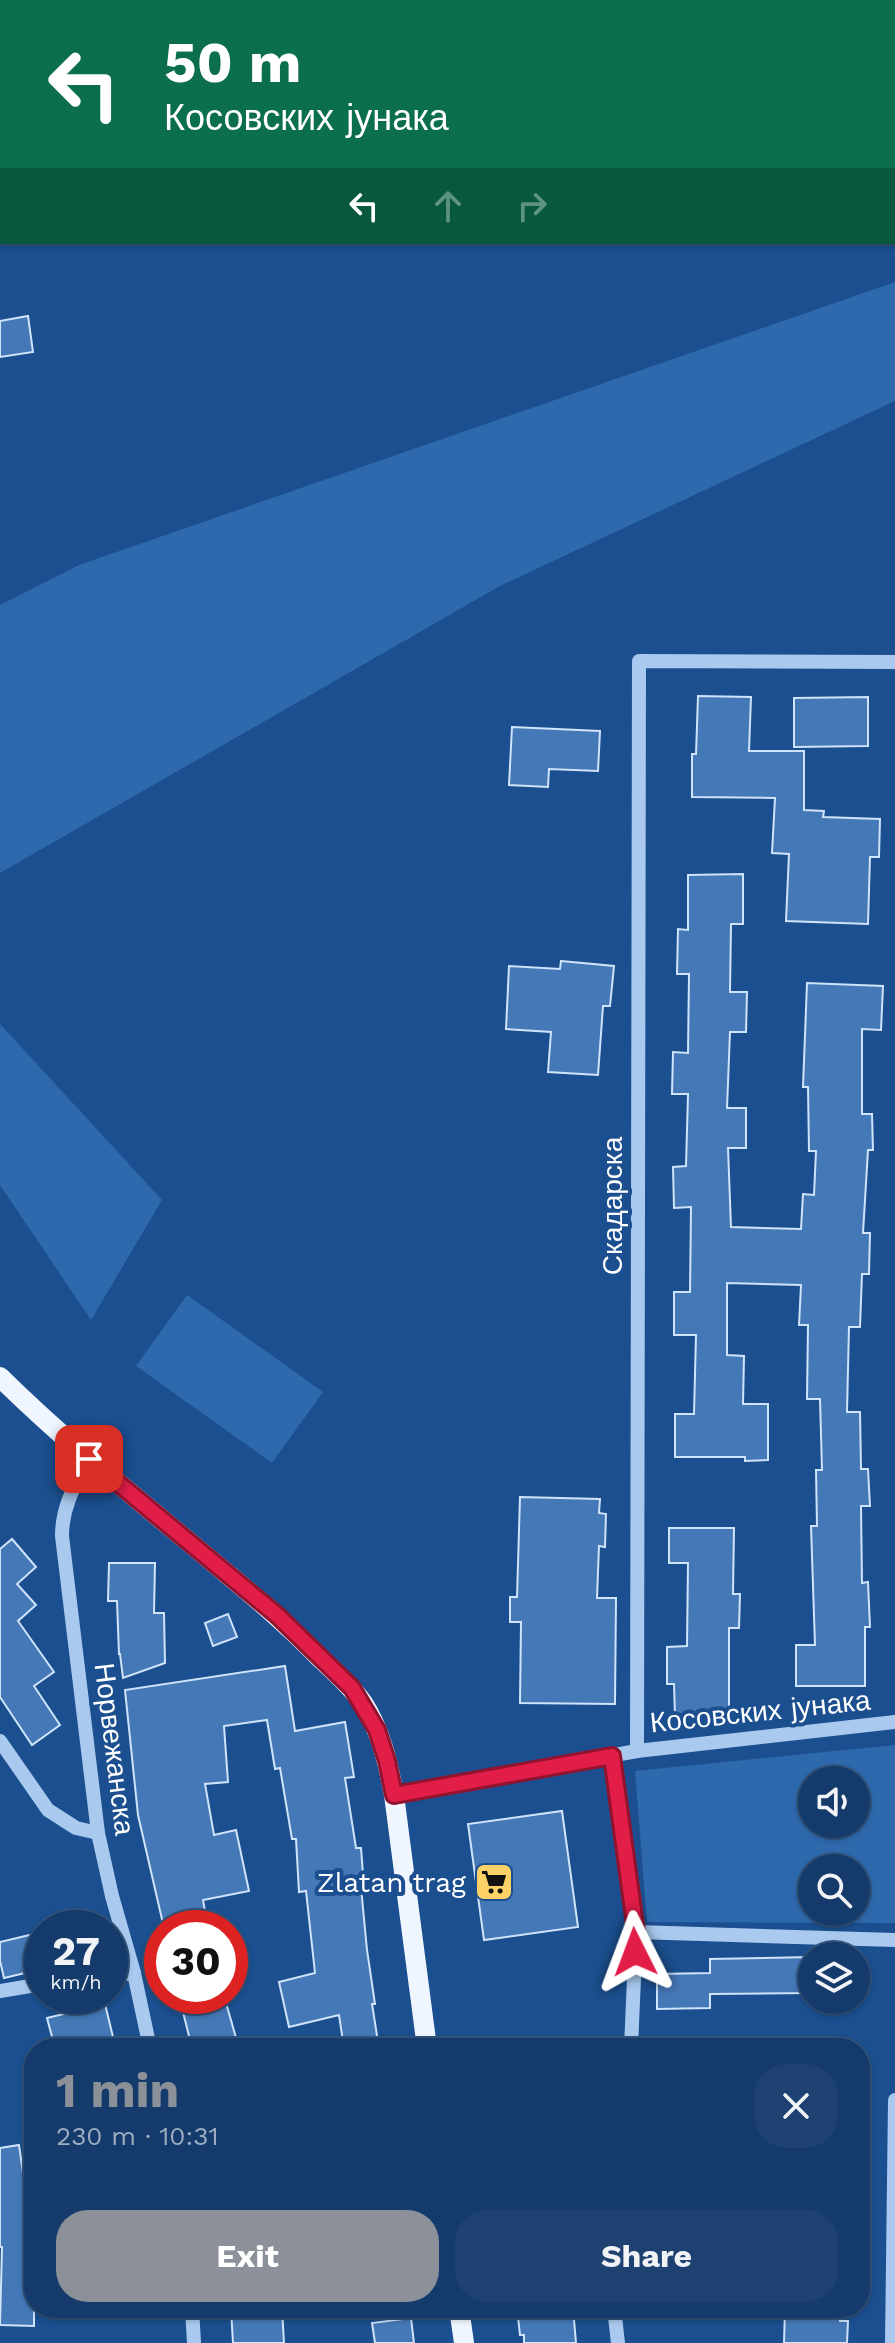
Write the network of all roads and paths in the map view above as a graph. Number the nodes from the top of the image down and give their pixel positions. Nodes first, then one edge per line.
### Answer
1 (895, 662) edge
2 (0, 1377) edge
3 (89, 1459) junction
4 (895, 1722) edge
5 (0, 1741) edge
6 (637, 1751) junction
7 (612, 1756) junction
8 (394, 1795) junction
9 (98, 1833) junction
10 (636, 1932) junction
11 (895, 1940) edge
12 (134, 1973) junction
13 (128, 1974) edge
14 (24, 1987) edge
15 (0, 1991) edge
16 (148, 2038) edge
17 (426, 2038) edge
18 (631, 2038) edge
19 (895, 2100) edge
20 (193, 2318) edge
21 (460, 2318) edge
22 (615, 2318) edge
23 (194, 2343) edge
24 (464, 2343) edge
25 (618, 2343) edge
26 (892, 2343) edge

1 - 6 street, Скадарска
2 - 3 main road
3 - 8 main road
3 - 9 street, Норвежанска
4 - 6 street, Косовских јунака
5 - 9 street
6 - 7 street, Косовских јунака
7 - 8 street, Косовских јунака
7 - 10 street
8 - 17 main road
9 - 12 street, Норвежанска
10 - 11 street
10 - 18 street
12 - 13 street
12 - 16 street, Норвежанска
14 - 15 street
19 - 26 street
20 - 23 street
21 - 24 main road
22 - 25 street

